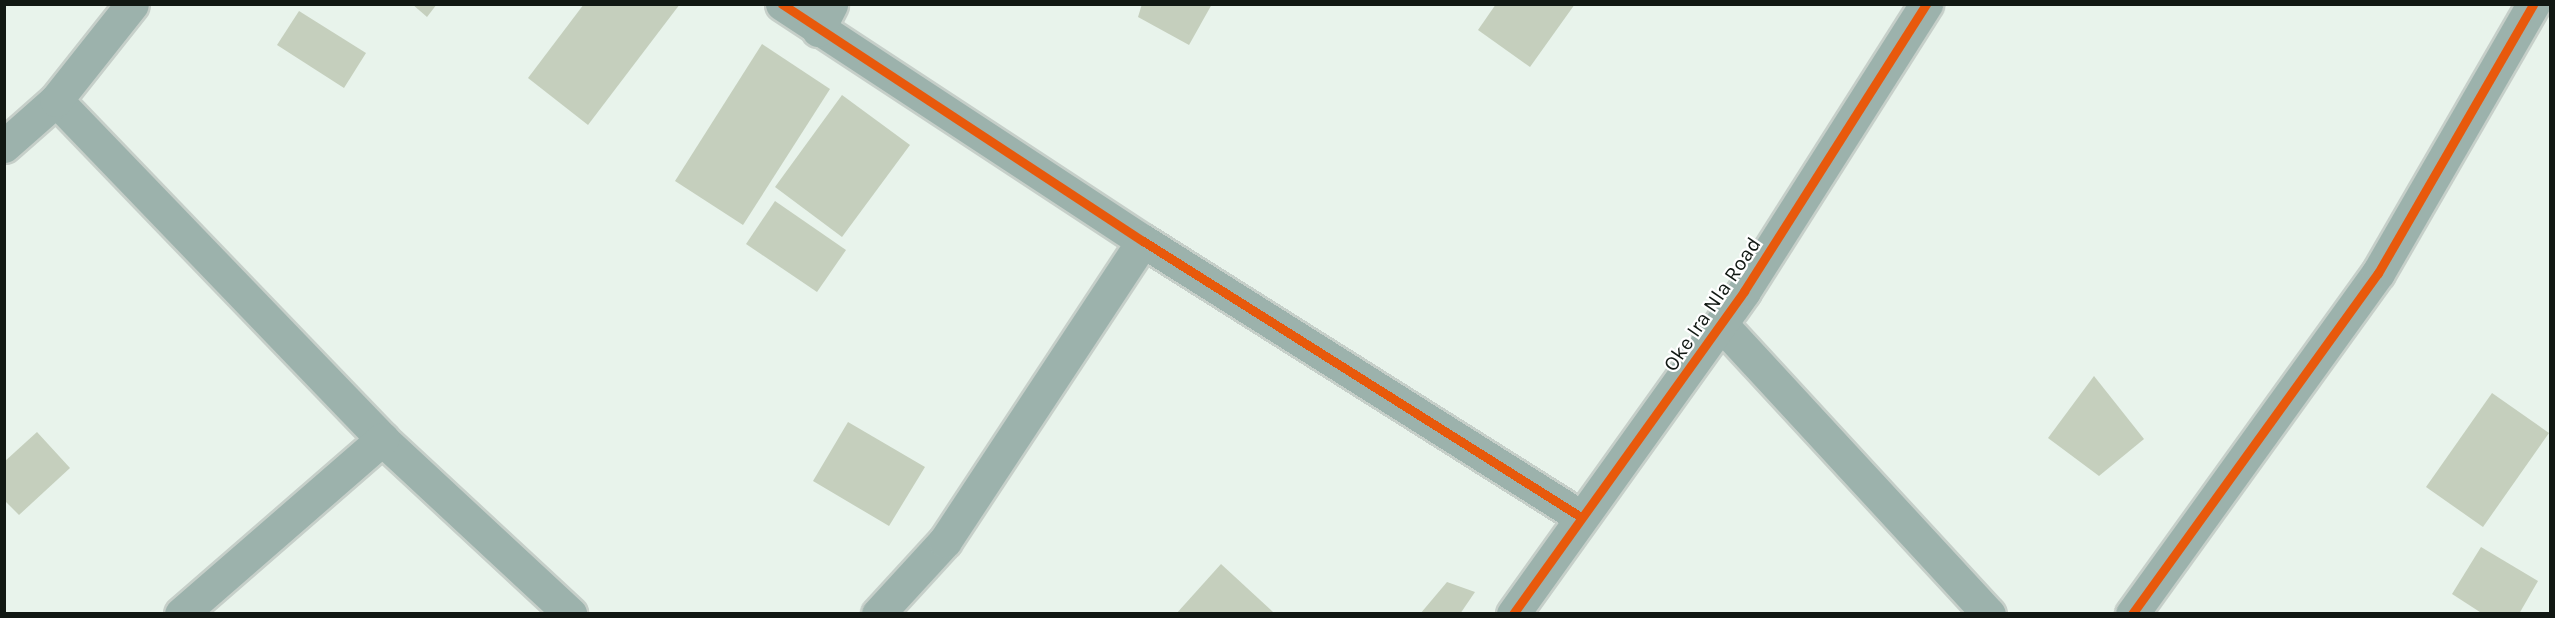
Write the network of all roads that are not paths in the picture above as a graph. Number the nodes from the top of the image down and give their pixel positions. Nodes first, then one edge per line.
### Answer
1 (132, 4) edge
2 (782, 4) edge
3 (1926, 4) edge
4 (2532, 4) edge
5 (824, 17) edge
6 (56, 100) junction
7 (4, 146) edge
8 (1143, 241) junction
9 (1721, 324) junction
10 (382, 439) junction
11 (1581, 518) junction
12 (181, 614) edge
13 (570, 614) edge
14 (878, 614) edge
15 (1513, 614) edge
16 (1989, 614) edge
17 (2132, 614) edge

1 - 6 street
2 - 5 street
3 - 9 street, Oke Ira Nla Road
4 - 17 street
5 - 8 street
6 - 7 street
6 - 10 street
8 - 11 street
8 - 14 street
9 - 11 street, Oke Ira Nla Road
9 - 16 street
10 - 12 street
10 - 13 street
11 - 15 street, Oke Ira Nla Road

